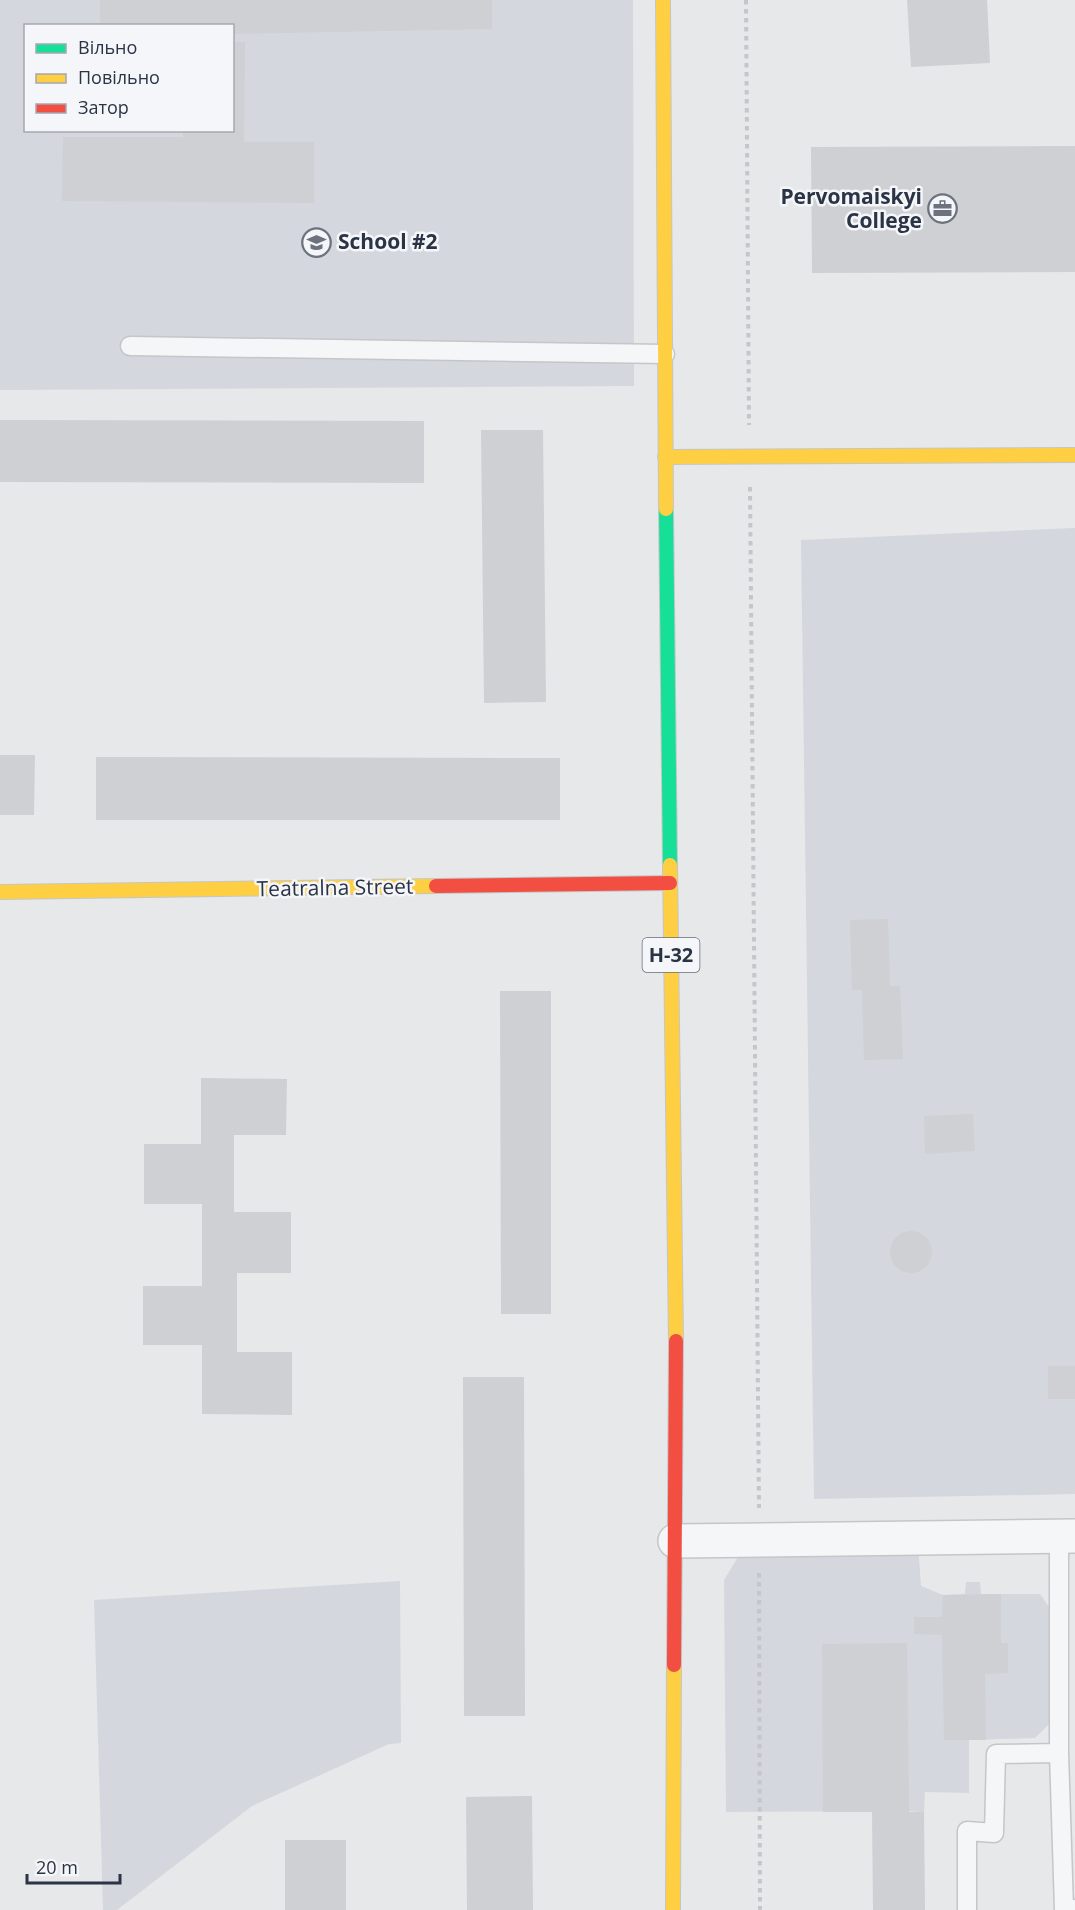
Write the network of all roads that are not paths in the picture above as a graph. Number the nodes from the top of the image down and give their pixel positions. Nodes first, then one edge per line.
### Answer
1 (663, 0) edge
2 (130, 346) dead end
3 (665, 354) junction
4 (1075, 455) edge
5 (665, 457) junction
6 (670, 883) junction
7 (0, 892) edge
8 (1067, 1536) edge
9 (675, 1541) junction
10 (1059, 1753) junction
11 (1075, 1909) edge
12 (673, 1910) edge
13 (967, 1910) edge

1 - 3 main road, Н-32
2 - 3 lane
3 - 5 main road, Н-32
4 - 5 main road
5 - 6 main road, Н-32
6 - 7 main road, Teatralna Street
6 - 9 main road, Н-32
8 - 9 street
8 - 10 lane
9 - 12 main road, Н-32
10 - 11 lane
10 - 13 lane

